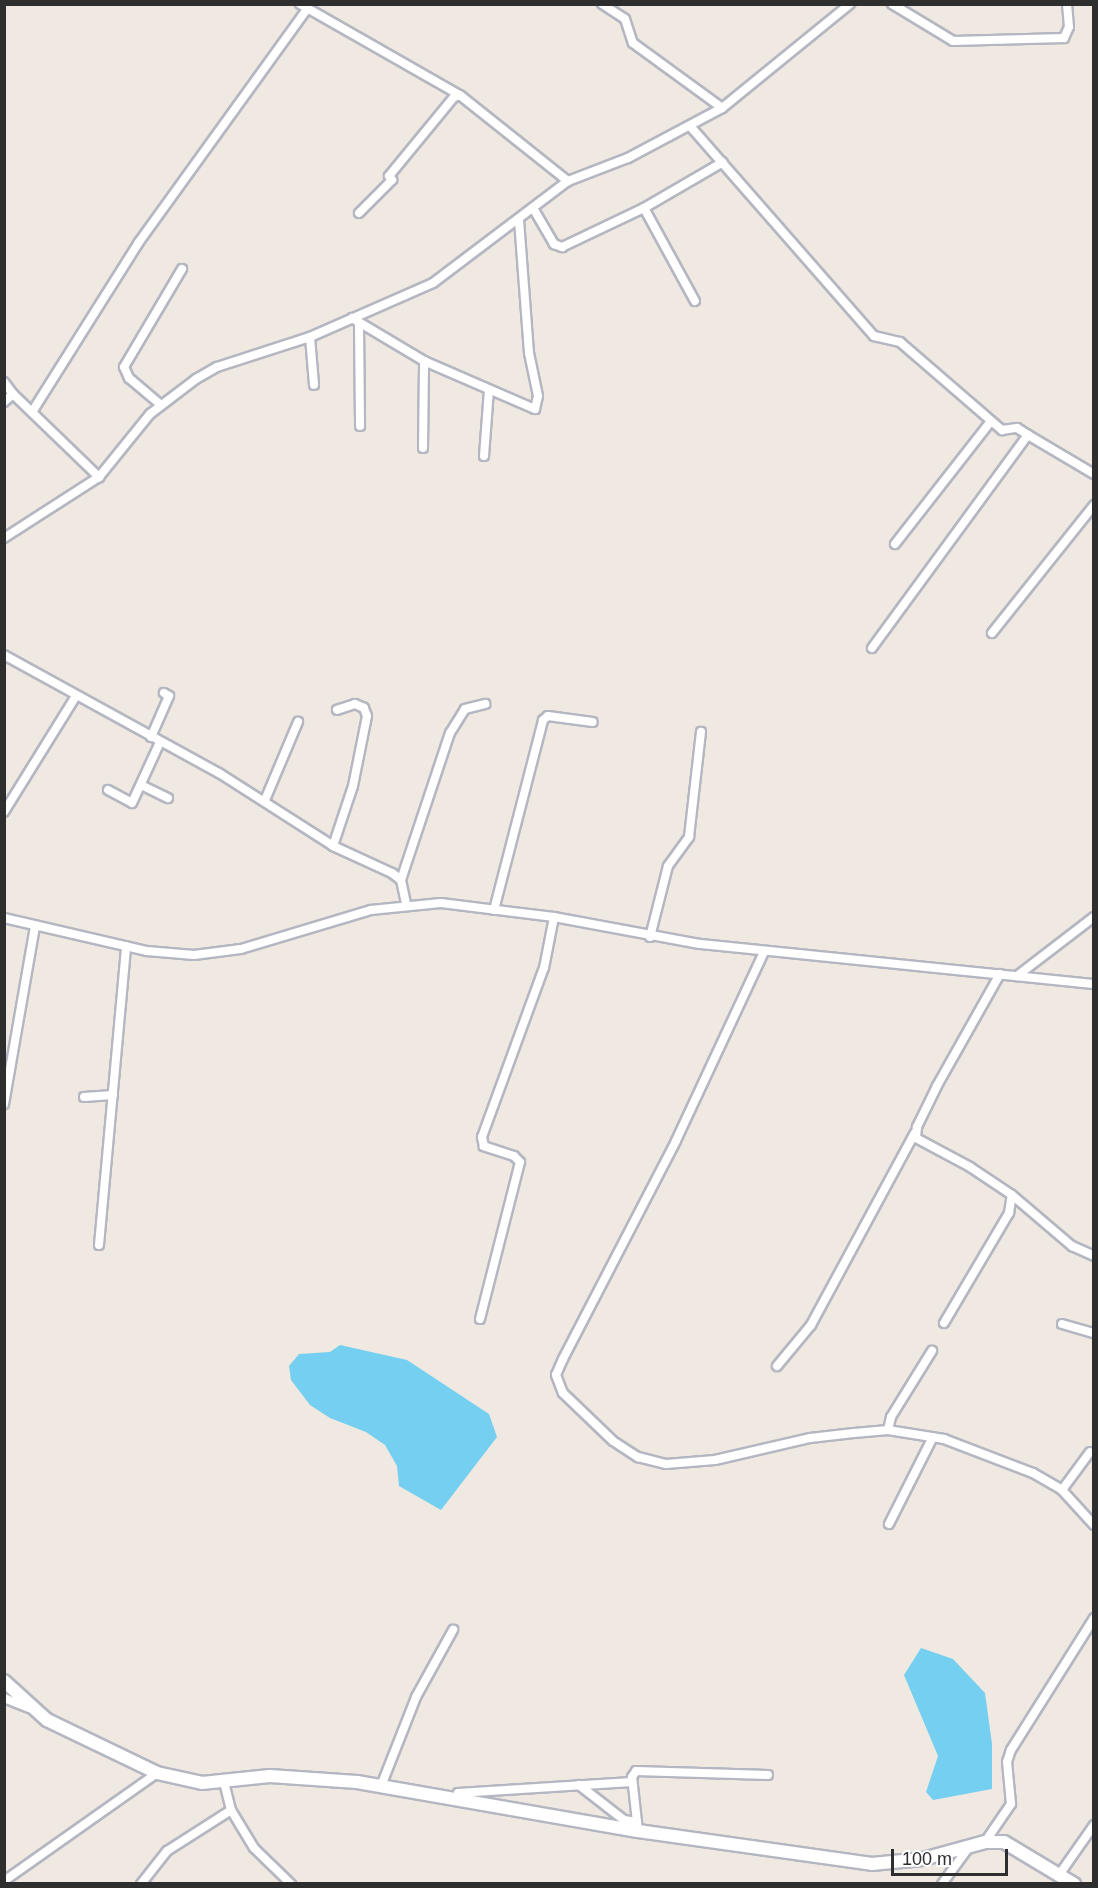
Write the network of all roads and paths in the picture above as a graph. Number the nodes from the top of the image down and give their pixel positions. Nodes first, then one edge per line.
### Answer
1 (602, 4) edge
2 (850, 4) edge
3 (892, 4) edge
4 (1067, 4) edge
5 (303, 7) edge
6 (460, 95) junction
7 (722, 108) junction
8 (690, 126) junction
9 (723, 162) junction
10 (568, 181) junction
11 (533, 208) junction
12 (644, 208) junction
13 (359, 213) dead end
14 (519, 219) junction
15 (182, 269) dead end
16 (695, 302) dead end
17 (352, 318) junction
18 (359, 325) junction
19 (310, 337) junction
20 (424, 361) junction
21 (4, 382) edge
22 (314, 385) dead end
23 (489, 390) junction
24 (13, 394) junction
25 (4, 402) edge
26 (161, 405) junction
27 (32, 412) junction
28 (991, 421) junction
29 (360, 426) dead end
30 (1028, 435) junction
31 (423, 448) dead end
32 (484, 456) dead end
33 (1094, 474) edge
34 (99, 477) junction
35 (1094, 505) edge
36 (4, 538) edge
37 (895, 544) dead end
38 (992, 633) dead end
39 (872, 648) dead end
40 (4, 656) edge
41 (164, 693) dead end
42 (76, 696) junction
43 (485, 704) dead end
44 (336, 710) dead end
45 (298, 722) dead end
46 (594, 722) dead end
47 (701, 732) dead end
48 (151, 737) junction
49 (160, 742) junction
50 (141, 785) junction
51 (108, 790) dead end
52 (168, 798) dead end
53 (265, 801) junction
54 (6, 806) edge
55 (333, 846) junction
56 (401, 880) junction
57 (406, 904) junction
58 (494, 909) junction
59 (554, 917) junction
60 (1094, 917) edge
61 (4, 918) edge
62 (35, 926) junction
63 (650, 937) junction
64 (126, 946) junction
65 (764, 952) junction
66 (1000, 974) junction
67 (1017, 976) junction
68 (1094, 984) edge
69 (113, 1095) junction
70 (84, 1097) dead end
71 (4, 1104) edge
72 (915, 1133) junction
73 (1012, 1195) junction
74 (99, 1245) dead end
75 (1094, 1256) edge
76 (480, 1319) dead end
77 (944, 1323) dead end
78 (1062, 1324) dead end
79 (1094, 1333) edge
80 (932, 1351) dead end
81 (777, 1366) dead end
82 (888, 1430) junction
83 (933, 1437) junction
84 (1089, 1452) dead end
85 (1062, 1490) junction
86 (889, 1524) dead end
87 (1094, 1525) edge
88 (1094, 1618) edge
89 (453, 1630) dead end
90 (4, 1681) edge
91 (4, 1698) edge
92 (33, 1709) junction
93 (157, 1773) junction
94 (768, 1775) dead end
95 (224, 1782) junction
96 (632, 1782) junction
97 (579, 1785) junction
98 (381, 1786) junction
99 (456, 1801) junction
100 (231, 1810) junction
101 (1094, 1825) edge
102 (637, 1827) junction
103 (985, 1842) junction
104 (969, 1847) junction
105 (1059, 1875) junction
106 (4, 1881) edge
107 (141, 1884) edge
108 (291, 1884) edge
109 (942, 1884) edge
110 (1074, 1884) edge

1 - 7 street
2 - 7 street
3 - 4 street
5 - 6 street
5 - 27 street
6 - 10 street
6 - 13 street
7 - 8 street
8 - 9 street
8 - 10 street
9 - 12 street
9 - 28 street
10 - 11 street
11 - 12 street
11 - 14 street
12 - 16 street
14 - 17 street
14 - 23 street
15 - 26 street
17 - 18 street
17 - 19 street
18 - 20 street
18 - 29 street
19 - 22 street
19 - 26 street
20 - 23 street
20 - 31 street
21 - 24 street
23 - 32 street
24 - 25 street
24 - 27 street
26 - 34 street
27 - 34 street
28 - 30 street
28 - 37 street
30 - 33 street
30 - 39 street
34 - 36 street
35 - 38 street
40 - 42 street
41 - 48 street
42 - 48 street
42 - 54 street
43 - 56 street
44 - 55 street
45 - 53 street
46 - 58 street
47 - 63 street
48 - 49 street
49 - 50 street
49 - 53 street
50 - 51 street
50 - 52 street
53 - 55 street
55 - 56 street
56 - 57 street
57 - 58 street
57 - 64 street
58 - 59 street
59 - 63 street
59 - 76 street
60 - 67 street
61 - 62 street
62 - 64 street
62 - 71 street
63 - 65 street
64 - 69 street
65 - 66 street
65 - 82 street
66 - 67 street
66 - 72 street
67 - 68 street
69 - 70 street
69 - 74 street
72 - 73 street
72 - 81 street
73 - 75 street
73 - 77 street
78 - 79 street
80 - 82 street
82 - 83 street
83 - 85 street
83 - 86 street
84 - 85 street
85 - 87 street
88 - 103 street
89 - 98 street
90 - 92 street
91 - 92 street
92 - 93 street
93 - 95 street
93 - 106 street
94 - 96 street
95 - 98 street
95 - 100 street
96 - 97 street
96 - 102 street
97 - 99 street
97 - 102 street
98 - 99 street
99 - 102 street
100 - 107 street
100 - 108 street
101 - 105 street
102 - 104 street
103 - 104 street
103 - 105 street
104 - 109 street
105 - 110 street

